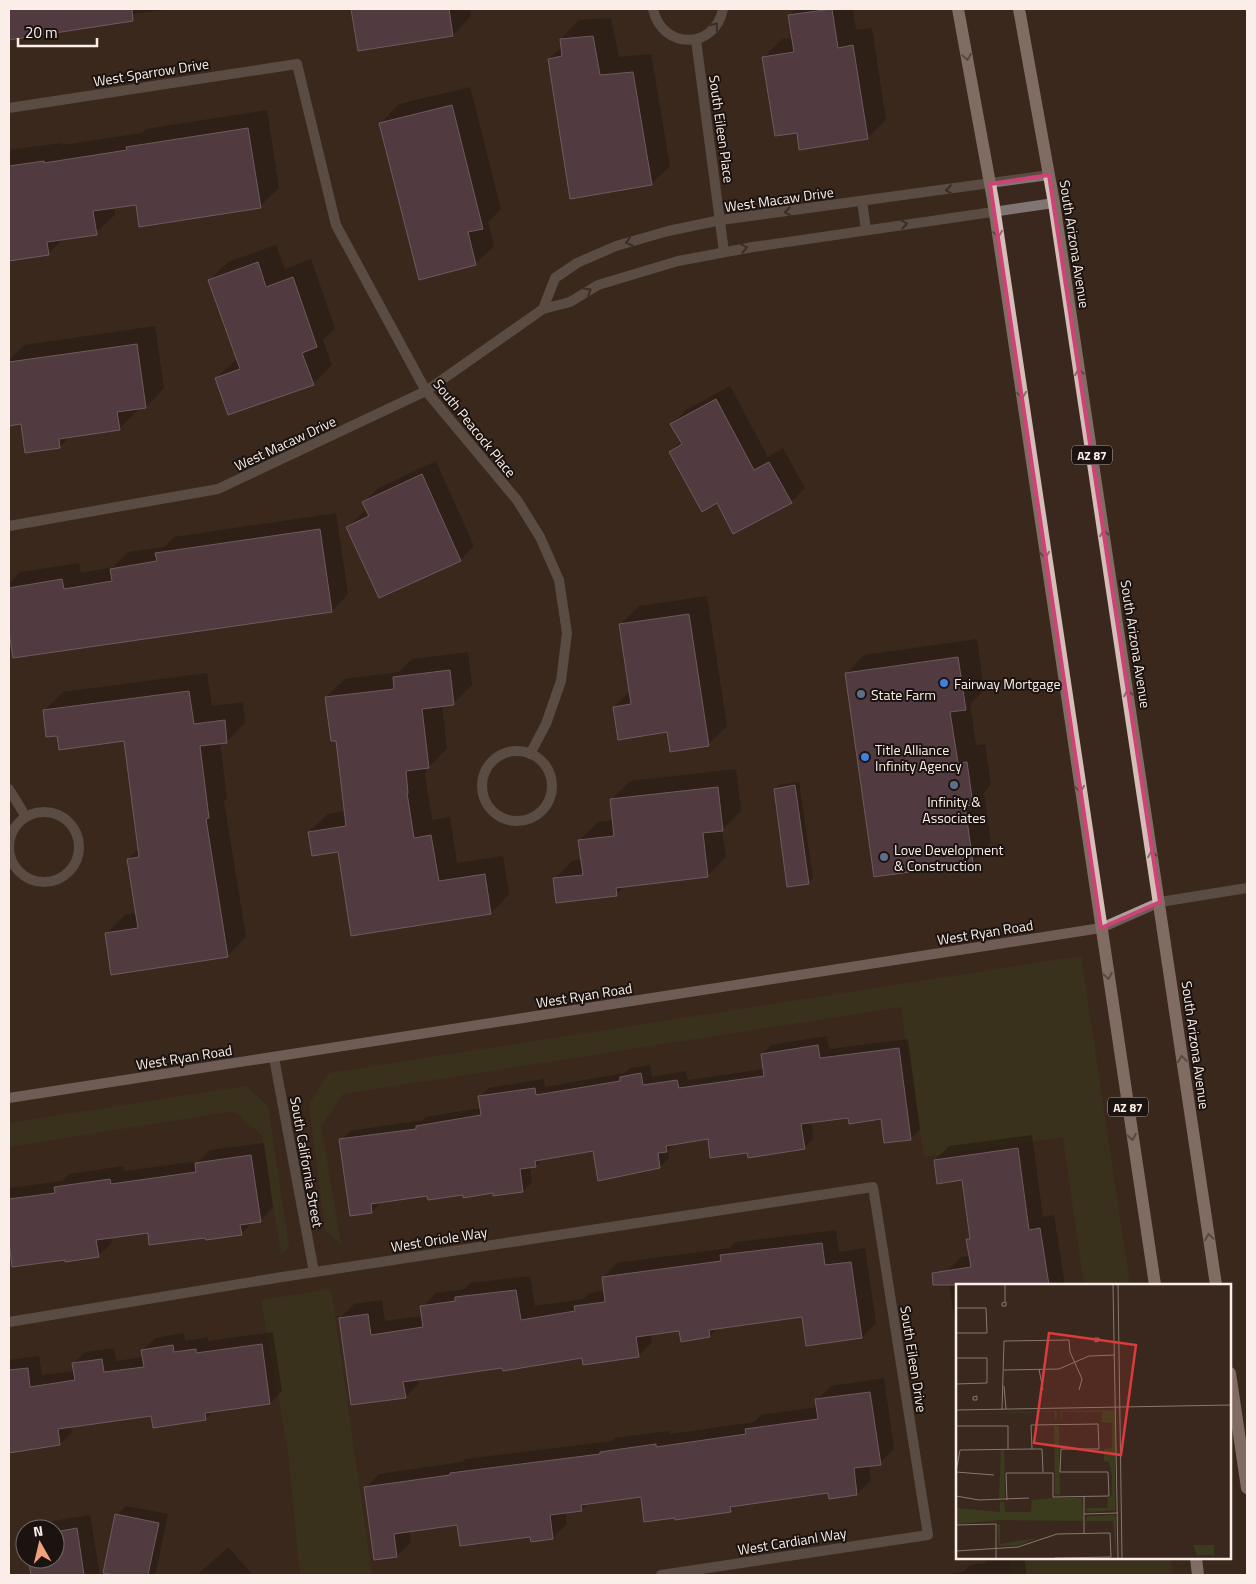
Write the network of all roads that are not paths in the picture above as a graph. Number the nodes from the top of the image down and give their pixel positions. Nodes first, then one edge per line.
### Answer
1 (653, 9) edge
2 (723, 9) edge
3 (958, 9) edge
4 (1019, 9) edge
5 (696, 40) junction
6 (298, 64) joint
7 (9, 108) edge
8 (1049, 175) junction
9 (990, 184) junction
10 (862, 202) junction
11 (1054, 203) junction
12 (995, 212) junction
13 (720, 220) junction
14 (866, 230) junction
15 (724, 252) junction
16 (543, 309) junction
17 (426, 391) junction
18 (9, 526) edge
19 (530, 754) junction
20 (9, 789) edge
21 (26, 817) junction
22 (1247, 888) edge
23 (1160, 902) junction
24 (1101, 928) junction
25 (274, 1058) junction
26 (9, 1098) edge
27 (873, 1187) joint
28 (314, 1272) junction
29 (1154, 1284) edge
30 (1216, 1284) edge
31 (9, 1322) edge
32 (1231, 1380) edge
33 (1247, 1488) edge
34 (928, 1534) joint
35 (1196, 1559) edge
36 (660, 1575) edge
37 (1198, 1575) edge

1 - 5 street
5 -> 2 street
3 -> 9 main road, AZ 87
4 - 8 main road, South Arizona Avenue / AZ 87
5 - 13 street, South Eileen Place
6 - 7 street, West Sparrow Drive
6 - 17 street, South Peacock Place
8 - 9 street, West Macaw Drive
8 - 11 main road, South Arizona Avenue / AZ 87
9 -> 10 street, West Macaw Drive
9 - 12 main road, AZ 87
10 -> 13 street, West Macaw Drive
10 - 14 street
11 - 12 street, West Macaw Drive
23 -> 11 main road, South Arizona Avenue / AZ 87
14 -> 12 street, West Macaw Drive
12 -> 24 main road, AZ 87
13 - 15 street, South Eileen Place
13 -> 16 street, West Macaw Drive
15 -> 14 street, West Macaw Drive
16 -> 15 street, West Macaw Drive
16 - 17 street, West Macaw Drive
17 - 18 street, West Macaw Drive
17 - 19 street, South Peacock Place
19 - 19 street
20 - 21 street
21 - 21 street
22 - 23 street
23 - 24 street, West Ryan Road
30 -> 23 main road, South Arizona Avenue / AZ 87
24 - 25 street, West Ryan Road
24 -> 29 main road, AZ 87
25 - 26 street, West Ryan Road
25 - 28 street, South California Street
27 - 28 street, West Oriole Way
27 - 34 street, South Eileen Drive
28 - 31 street, West Oriole Way
32 - 33 main road
34 - 36 street, West Cardianl Way
35 - 37 main road

